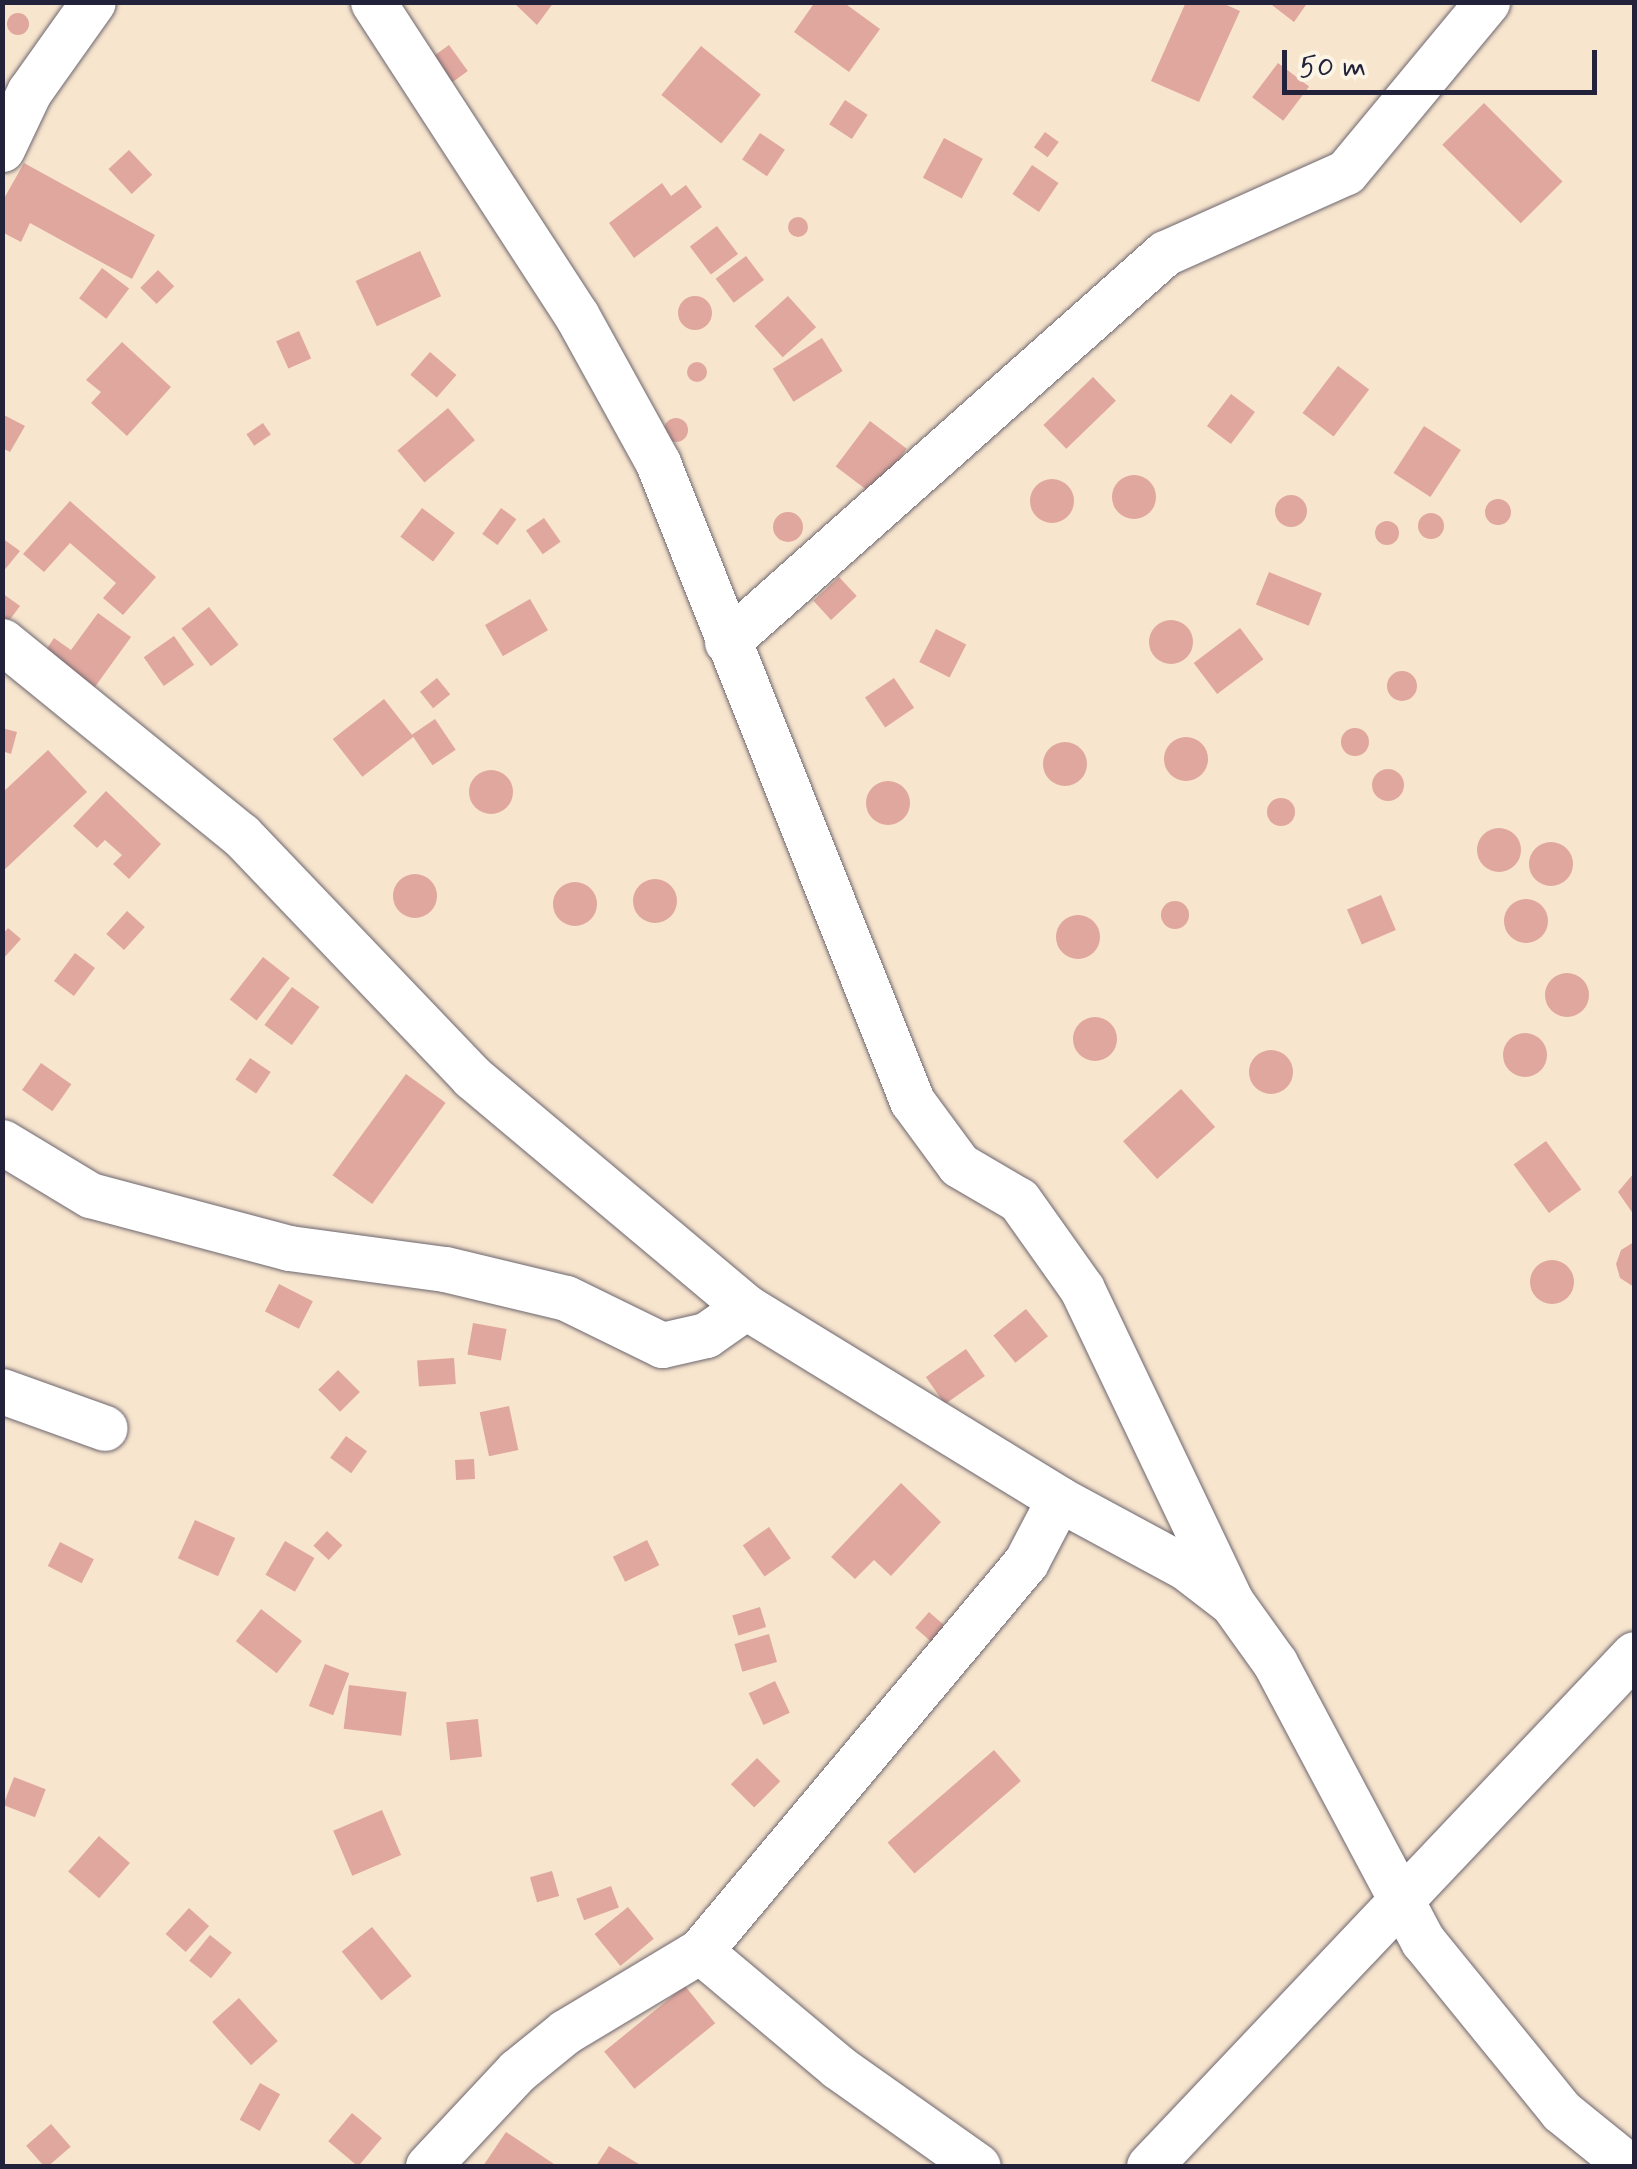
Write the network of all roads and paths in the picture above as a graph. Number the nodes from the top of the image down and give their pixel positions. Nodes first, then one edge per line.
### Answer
1 (93, 2) edge
2 (373, 2) edge
3 (1487, 2) edge
4 (16, 85) edge
5 (2, 149) edge
6 (2, 641) edge
7 (727, 642) junction
8 (2, 1142) edge
9 (746, 1307) junction
10 (2, 1391) edge
11 (105, 1428) dead end
12 (1059, 1499) junction
13 (1232, 1603) junction
14 (1634, 1654) edge
15 (1404, 1895) junction
16 (700, 1950) junction
17 (428, 2166) edge
18 (978, 2166) edge
19 (1150, 2166) edge
20 (1629, 2166) edge

1 - 4 street
2 - 7 street
3 - 7 street
4 - 5 street
6 - 9 street
7 - 13 street
8 - 9 street
9 - 12 street
10 - 11 street
12 - 13 street
12 - 16 street
13 - 15 street
14 - 15 street
15 - 19 street
15 - 20 street
16 - 17 street
16 - 18 street

